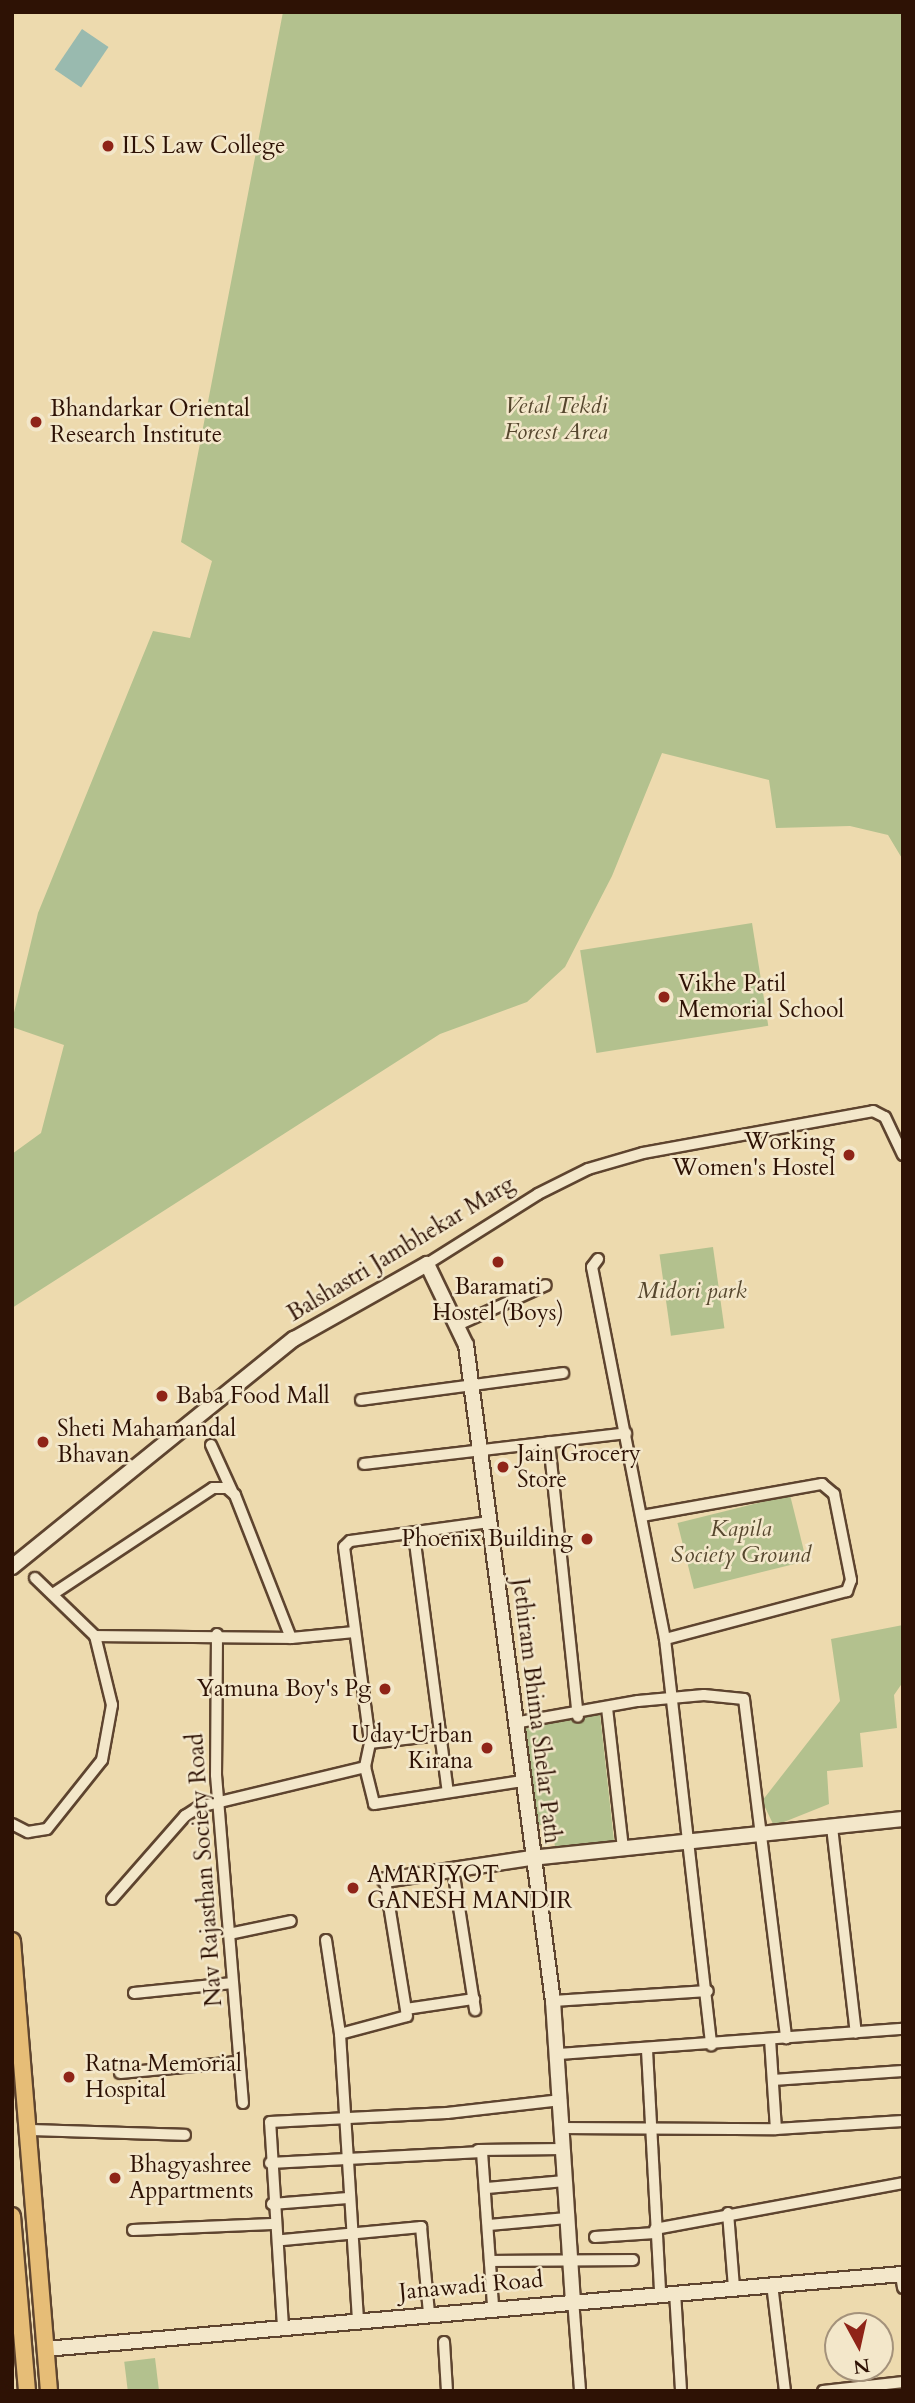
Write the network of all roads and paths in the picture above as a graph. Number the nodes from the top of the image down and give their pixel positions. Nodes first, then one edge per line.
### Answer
1 (903, 1155) edge
2 (597, 1259) dead end
3 (427, 1264) junction
4 (546, 1285) dead end
5 (460, 1324) junction
6 (563, 1373) dead end
7 (471, 1386) junction
8 (361, 1400) dead end
9 (626, 1433) junction
10 (549, 1442) junction
11 (211, 1446) dead end
12 (479, 1449) junction
13 (364, 1465) dead end
14 (232, 1492) junction
15 (642, 1516) junction
16 (489, 1522) junction
17 (414, 1535) junction
18 (12, 1567) edge
19 (35, 1578) dead end
20 (53, 1594) junction
21 (355, 1632) junction
22 (217, 1634) junction
23 (95, 1636) junction
24 (291, 1638) junction
25 (665, 1639) junction
26 (672, 1698) junction
27 (607, 1708) junction
28 (578, 1716) junction
29 (514, 1723) junction
30 (440, 1735) junction
31 (370, 1743) junction
32 (365, 1767) junction
33 (522, 1781) junction
34 (448, 1792) junction
35 (220, 1804) junction
36 (903, 1819) edge
37 (12, 1824) edge
38 (832, 1827) junction
39 (760, 1835) junction
40 (688, 1843) junction
41 (623, 1849) junction
42 (531, 1858) junction
43 (453, 1869) junction
44 (385, 1880) joint
45 (112, 1899) dead end
46 (291, 1921) dead end
47 (229, 1934) junction
48 (326, 1940) dead end
49 (12, 1941) edge
50 (232, 1983) junction
51 (708, 1991) junction
52 (134, 1993) dead end
53 (554, 2001) junction
54 (406, 2009) junction
55 (903, 2029) edge
56 (856, 2032) junction
57 (340, 2034) junction
58 (786, 2038) junction
59 (770, 2039) junction
60 (711, 2045) junction
61 (647, 2050) junction
62 (559, 2054) junction
63 (237, 2062) junction
64 (903, 2071) edge
65 (120, 2073) dead end
66 (773, 2080) junction
67 (561, 2100) junction
68 (243, 2103) dead end
69 (341, 2119) junction
70 (903, 2121) edge
71 (561, 2128) junction
72 (650, 2129) junction
73 (776, 2129) junction
74 (27, 2130) junction
75 (185, 2135) dead end
76 (563, 2149) junction
77 (478, 2150) junction
78 (344, 2159) junction
79 (270, 2163) junction
80 (565, 2181) junction
81 (903, 2183) edge
82 (486, 2188) junction
83 (348, 2198) junction
84 (272, 2204) junction
85 (728, 2213) junction
86 (12, 2216) edge
87 (568, 2218) junction
88 (272, 2224) junction
89 (489, 2225) junction
90 (133, 2230) dead end
91 (655, 2231) junction
92 (351, 2233) junction
93 (595, 2237) dead end
94 (283, 2240) dead end
95 (570, 2257) junction
96 (634, 2260) dead end
97 (491, 2262) junction
98 (902, 2279) edge
99 (772, 2284) junction
100 (734, 2287) junction
101 (667, 2292) junction
102 (573, 2299) junction
103 (493, 2307) junction
104 (429, 2313) junction
105 (358, 2319) junction
106 (283, 2327) junction
107 (444, 2342) dead end
108 (45, 2349) junction
109 (18, 2352) edge
110 (903, 2382) edge
111 (27, 2391) edge
112 (49, 2391) edge
113 (447, 2391) edge
114 (580, 2391) edge
115 (681, 2391) edge
116 (785, 2391) edge
117 (823, 2391) edge

1 - 3 street, Balshastri Jambhekar Marg
2 - 9 street
3 - 5 street, Jethiram Bhima Shelar Path
3 - 18 street, Balshastri Jambhekar Marg
4 - 5 street
5 - 7 street, Jethiram Bhima Shelar Path
6 - 7 street
7 - 8 street
7 - 12 street, Jethiram Bhima Shelar Path
9 - 10 street
9 - 15 street
10 - 12 street
10 - 28 street
11 - 14 street
12 - 13 street
12 - 16 street, Jethiram Bhima Shelar Path
14 - 20 street
14 - 24 street
15 - 25 street
15 - 25 street
16 - 17 street
16 - 29 street, Jethiram Bhima Shelar Path
17 - 21 street
17 - 30 street
19 - 20 street
20 - 23 street
21 - 24 street
21 - 31 street
22 - 23 street
22 - 24 street
22 - 35 street, Nav Rajasthan Society Road
23 - 37 street
25 - 26 street
26 - 27 street
26 - 39 street
26 - 40 street
27 - 28 street
27 - 41 street
28 - 29 street
29 - 33 street, Jethiram Bhima Shelar Path
30 - 31 street
30 - 34 street
31 - 32 street
32 - 34 street
32 - 35 street
33 - 34 street
33 - 42 street, Jethiram Bhima Shelar Path
35 - 45 street
35 - 47 street, Nav Rajasthan Society Road
36 - 38 street
38 - 39 street
38 - 56 street
39 - 40 street
39 - 58 street
40 - 41 street
40 - 51 street
41 - 42 street
42 - 43 street
42 - 53 street, Jethiram Bhima Shelar Path
43 - 44 street
43 - 54 street
44 - 54 street
46 - 47 street
47 - 50 street, Nav Rajasthan Society Road
48 - 57 street
49 - 74 main road
50 - 52 street
50 - 63 street, Nav Rajasthan Society Road
51 - 53 street
51 - 60 street
53 - 62 street, Jethiram Bhima Shelar Path
54 - 57 street
55 - 56 street
56 - 58 street
57 - 69 street
58 - 59 street
59 - 60 street
59 - 66 street
60 - 61 street
61 - 62 street
61 - 72 street
62 - 67 street, Jethiram Bhima Shelar Path
63 - 65 street
63 - 68 street, Nav Rajasthan Society Road
64 - 66 street
66 - 73 street
67 - 69 street
67 - 71 street, Jethiram Bhima Shelar Path
69 - 78 street
69 - 79 street
70 - 73 street
71 - 72 street
71 - 76 street, Jethiram Bhima Shelar Path
72 - 73 street
72 - 91 street
74 - 75 street
74 - 108 main road
76 - 77 street
76 - 80 street, Jethiram Bhima Shelar Path
77 - 78 street
77 - 82 street
78 - 79 street
78 - 83 street
79 - 84 street
80 - 82 street
80 - 87 street, Jethiram Bhima Shelar Path
81 - 85 street
82 - 89 street
83 - 84 street
83 - 92 street
84 - 88 street
85 - 91 street
85 - 100 street
86 - 109 main road
87 - 89 street
87 - 95 street, Jethiram Bhima Shelar Path
88 - 90 street
88 - 106 street
89 - 97 street
91 - 93 street
91 - 101 street
92 - 94 street
92 - 104 street
92 - 105 street
95 - 96 street
95 - 97 street
95 - 102 street, Jethiram Bhima Shelar Path
97 - 103 street
98 - 99 street, Janawadi Road
99 - 100 street, Janawadi Road
99 - 116 street
100 - 101 street, Janawadi Road
101 - 102 street, Janawadi Road
101 - 115 street
102 - 103 street, Janawadi Road
102 - 114 street
103 - 104 street, Janawadi Road
104 - 105 street, Janawadi Road
105 - 106 street, Janawadi Road
106 - 108 street, Janawadi Road
107 - 113 street
108 - 109 main road
108 - 112 main road
109 - 111 main road
110 - 117 street

